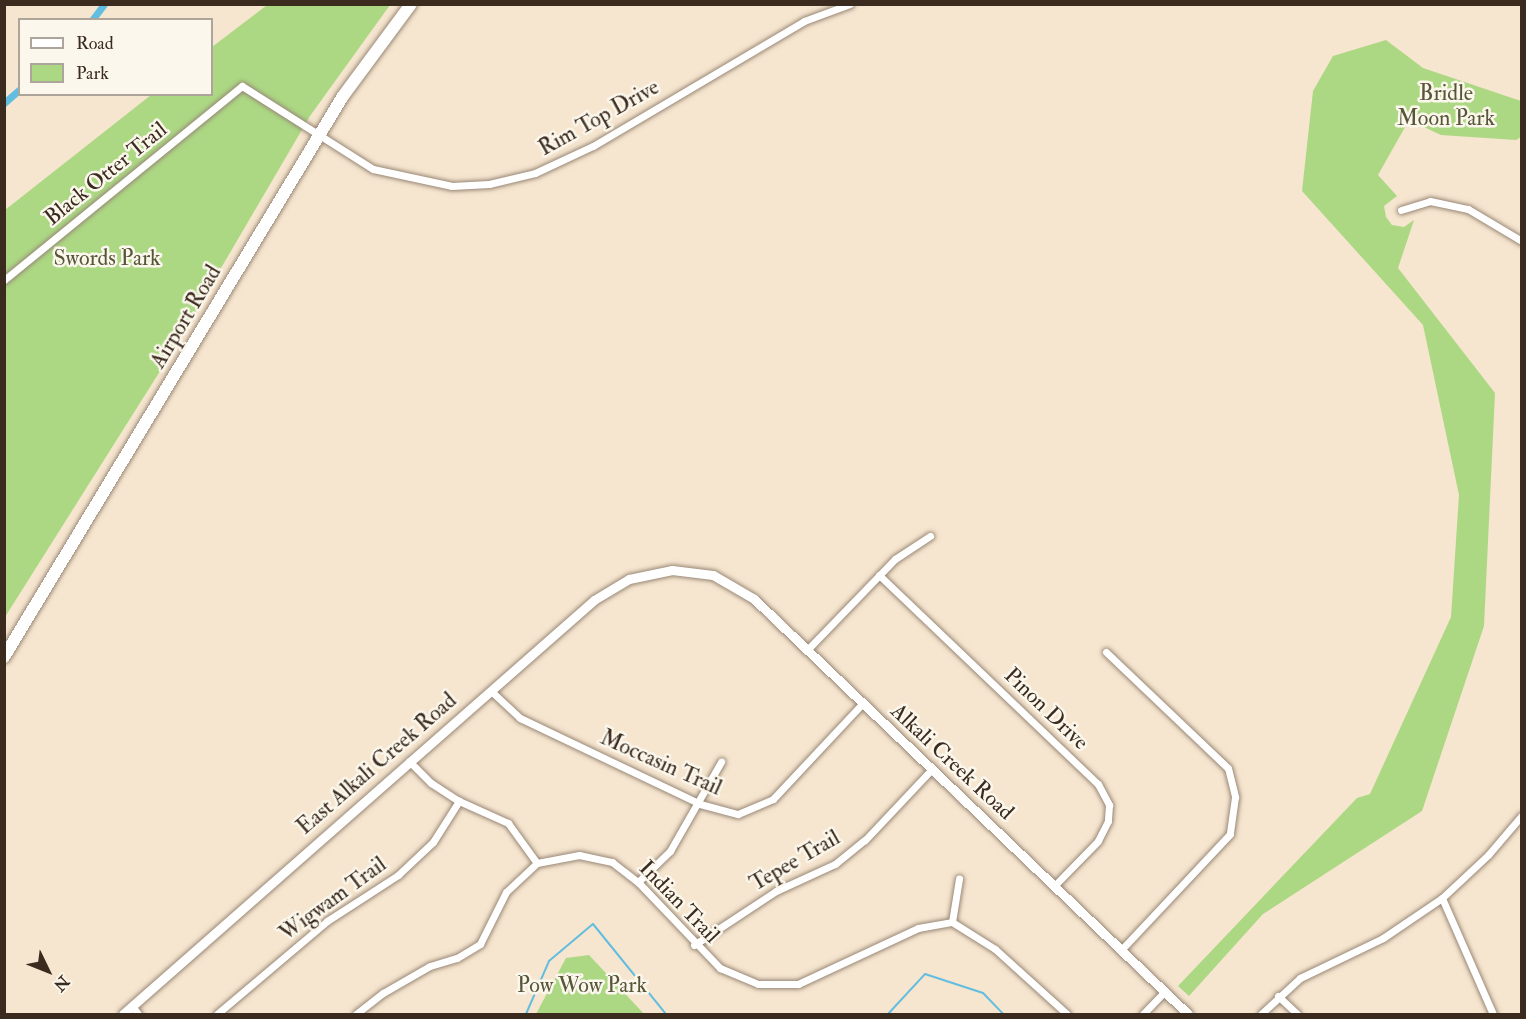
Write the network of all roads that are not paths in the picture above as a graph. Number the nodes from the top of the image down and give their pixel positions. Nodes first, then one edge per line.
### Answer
1 (411, 4) edge
2 (850, 4) edge
3 (318, 137) junction
4 (1401, 210) dead end
5 (1521, 241) edge
6 (4, 280) edge
7 (930, 536) dead end
8 (672, 570) joint
9 (879, 575) junction
10 (808, 649) junction
11 (1106, 652) dead end
12 (4, 657) edge
13 (491, 691) junction
14 (862, 704) junction
15 (409, 761) junction
16 (721, 762) dead end
17 (930, 771) junction
18 (459, 801) junction
19 (700, 804) junction
20 (1521, 815) edge
21 (537, 863) junction
22 (959, 879) dead end
23 (638, 882) junction
24 (1055, 885) junction
25 (1442, 898) junction
26 (952, 922) junction
27 (693, 945) junction
28 (1120, 950) junction
29 (1164, 992) junction
30 (1278, 996) junction
31 (135, 1011) edge
32 (1492, 1013) edge
33 (123, 1014) edge
34 (218, 1014) edge
35 (356, 1014) edge
36 (1067, 1014) edge
37 (1143, 1014) edge
38 (1188, 1014) edge
39 (1261, 1014) edge
40 (1297, 1014) edge
41 (1484, 1014) edge

1 - 3 highway, Airport Road
2 - 3 street, Rim Top Drive
3 - 6 street, Black Otter Trail
3 - 12 highway, Airport Road
4 - 5 street
7 - 9 street
8 - 10 street, Alkali Creek Road
8 - 13 street, East Alkali Creek Road
9 - 10 street
9 - 24 street, Pinon Drive
10 - 14 street, Alkali Creek Road
11 - 28 street
13 - 15 street, East Alkali Creek Road
13 - 19 street, Moccasin Trail
14 - 17 street, Alkali Creek Road
14 - 19 street, Moccasin Trail
15 - 18 street
15 - 31 street, East Alkali Creek Road
16 - 19 street
17 - 24 street, Alkali Creek Road
17 - 27 street, Tepee Trail
18 - 21 street
18 - 34 street, Wigwam Trail
19 - 23 street
20 - 25 street
21 - 23 street, Indian Trail
21 - 35 street
22 - 26 street
23 - 27 street, Indian Trail
24 - 28 street, Alkali Creek Road
25 - 30 street
25 - 32 street
26 - 27 street, Indian Trail
26 - 36 street
28 - 29 street, Alkali Creek Road
29 - 37 street
29 - 38 street, Alkali Creek Road
30 - 39 street
30 - 40 street
31 - 33 street, East Alkali Creek Road
32 - 41 street

